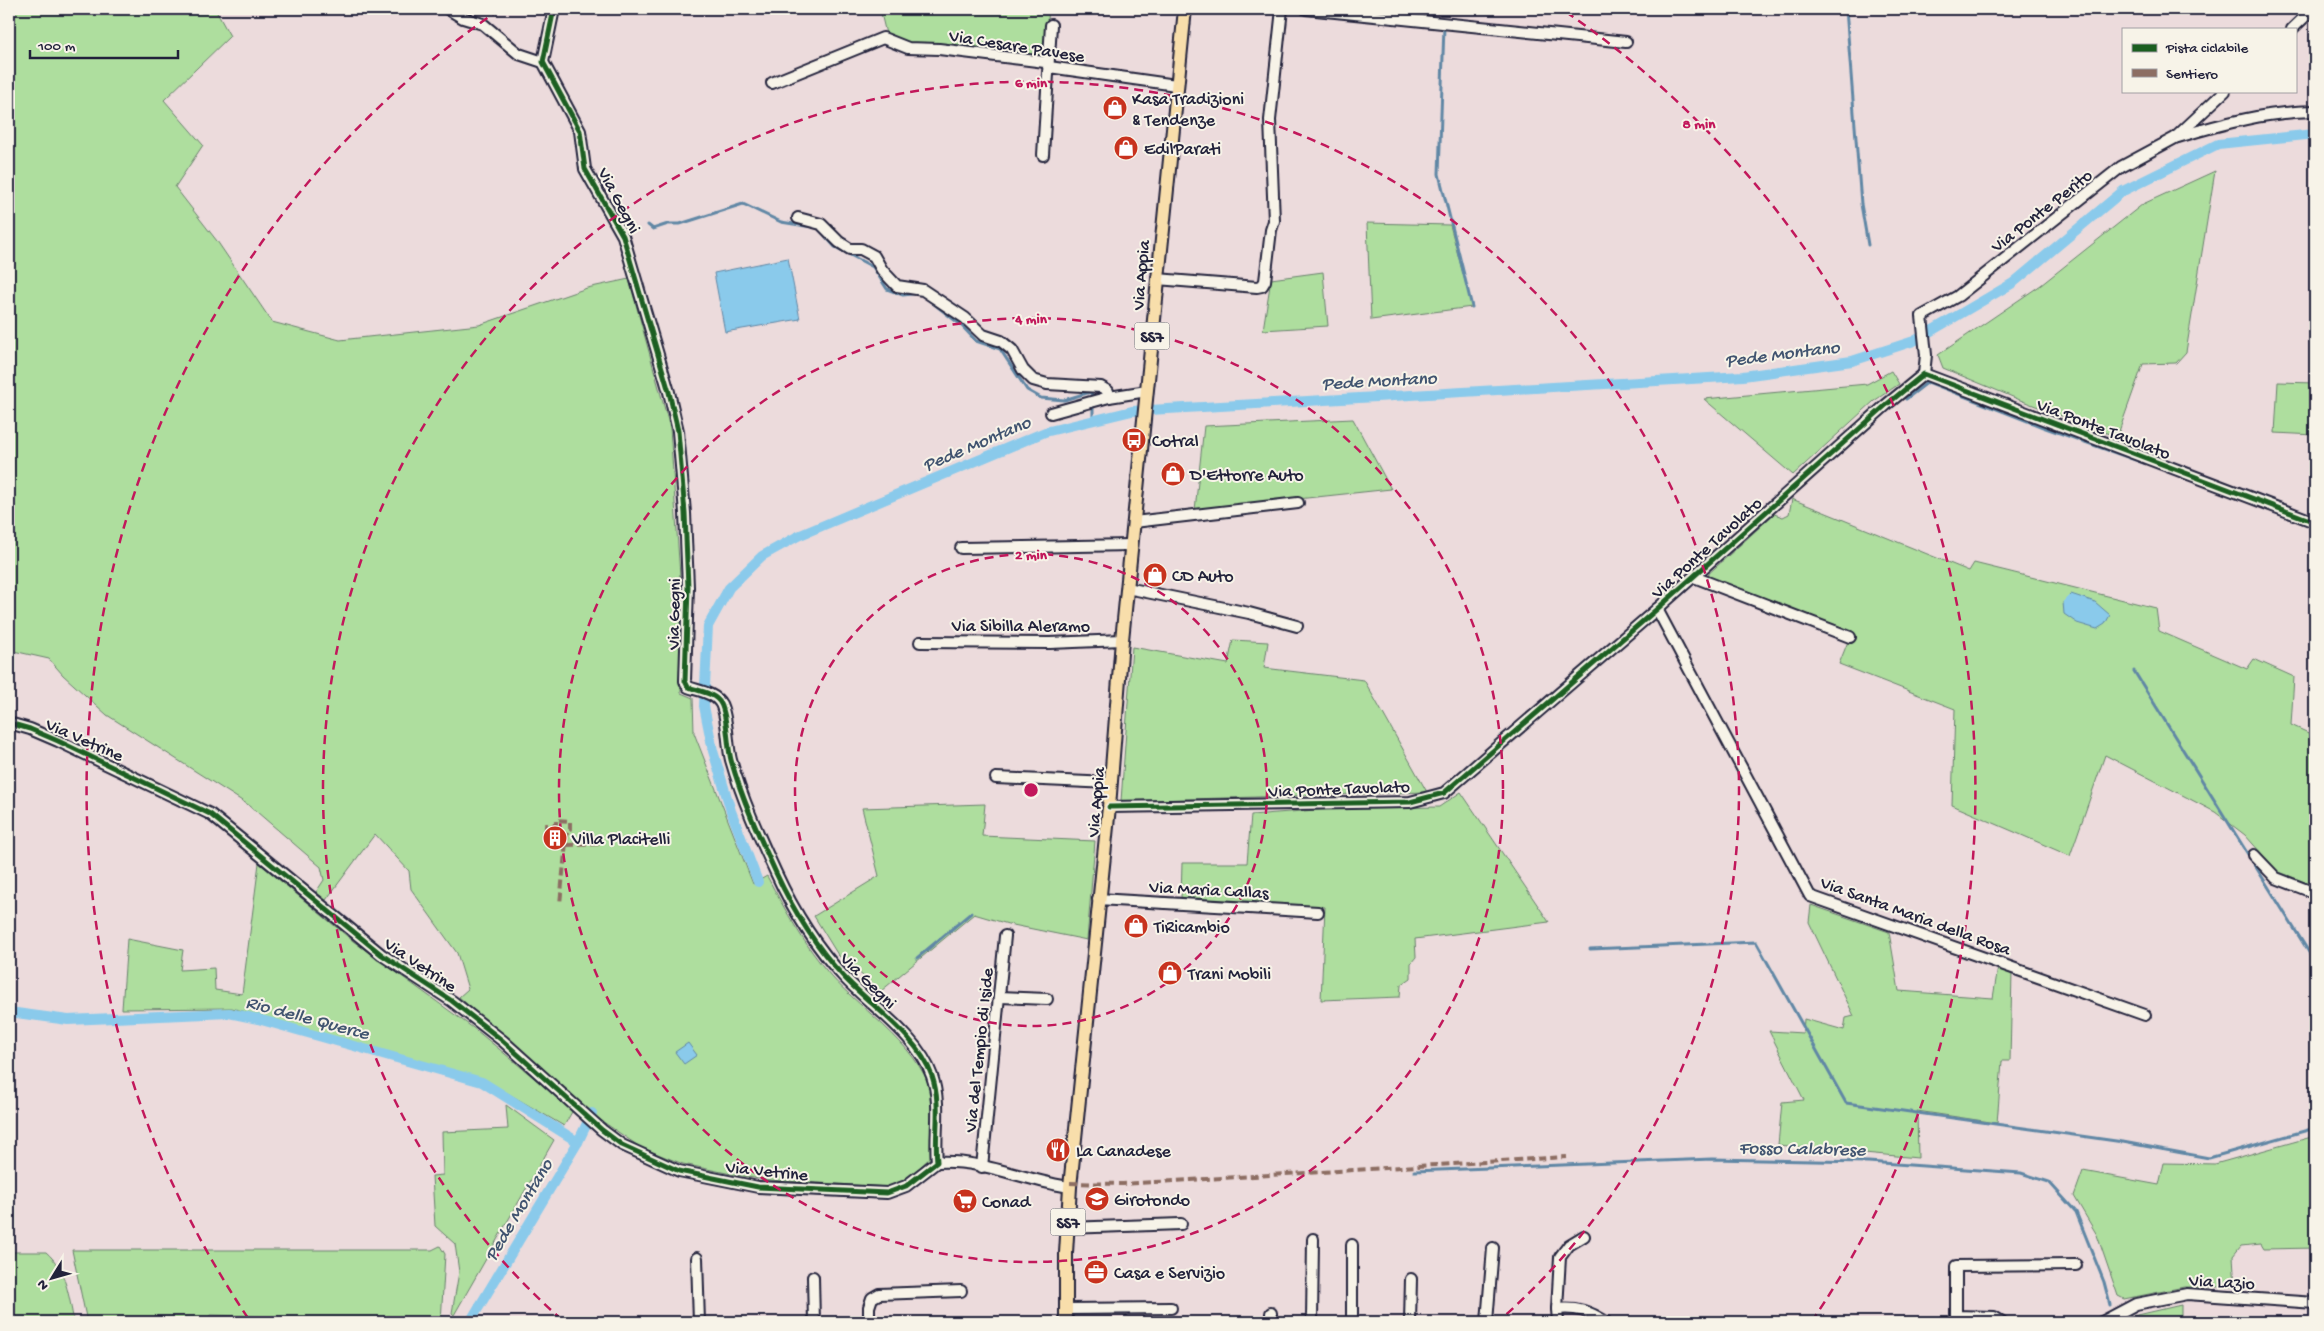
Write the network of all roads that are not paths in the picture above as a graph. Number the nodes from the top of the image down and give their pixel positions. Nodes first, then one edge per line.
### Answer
1 (448, 9) edge
2 (554, 9) edge
3 (1186, 9) edge
4 (1282, 9) edge
5 (1306, 9) edge
6 (2313, 9) edge
7 (1051, 25) dead end
8 (2293, 28) edge
9 (1626, 42) dead end
10 (543, 62) junction
11 (1049, 67) junction
12 (772, 83) dead end
13 (1176, 85) junction
14 (2225, 92) edge
15 (2315, 111) edge
16 (2175, 138) junction
17 (1043, 155) dead end
18 (798, 218) dead end
19 (1158, 279) junction
20 (1924, 374) junction
21 (1147, 392) junction
22 (1109, 397) junction
23 (1051, 413) dead end
24 (1298, 503) dead end
25 (1134, 522) junction
26 (2315, 522) edge
27 (1132, 546) junction
28 (961, 548) dead end
29 (1694, 577) junction
30 (1127, 588) junction
31 (1657, 609) junction
32 (1297, 626) dead end
33 (1850, 637) dead end
34 (1122, 640) junction
35 (920, 642) dead end
36 (9, 724) edge
37 (996, 778) dead end
38 (1110, 783) junction
39 (1109, 808) junction
40 (2254, 855) dead end
41 (2315, 893) edge
42 (1098, 900) junction
43 (1318, 912) dead end
44 (1005, 936) dead end
45 (1000, 997) junction
46 (1047, 999) dead end
47 (2145, 1015) dead end
48 (937, 1162) junction
49 (982, 1167) junction
50 (1070, 1187) junction
51 (1181, 1224) dead end
52 (1067, 1228) junction
53 (1584, 1236) dead end
54 (1313, 1239) dead end
55 (1352, 1245) dead end
56 (1493, 1248) dead end
57 (697, 1258) dead end
58 (2076, 1265) dead end
59 (813, 1277) dead end
60 (1411, 1280) dead end
61 (961, 1292) dead end
62 (2315, 1303) edge
63 (1171, 1308) dead end
64 (1557, 1309) junction
65 (1066, 1316) edge
66 (699, 1322) edge
67 (814, 1322) edge
68 (869, 1322) edge
69 (1312, 1322) edge
70 (1352, 1322) edge
71 (1410, 1322) edge
72 (1487, 1322) edge
73 (1558, 1322) edge
74 (1606, 1322) edge
75 (2002, 1322) edge
76 (2102, 1322) edge

1 - 10 street
2 - 10 street
3 - 13 main road, Via Appia / SS7
4 - 19 street
5 - 9 street
6 - 8 street
7 - 11 street
10 - 48 street, Via Gegni
11 - 12 street, Via Cesare Pavese
11 - 13 street, Via Cesare Pavese
11 - 17 street
13 - 19 main road, Via Appia / SS7
14 - 16 street, Via Ponte Perito
15 - 16 street
16 - 20 street, Via Ponte Perito
18 - 22 street
19 - 21 main road, Via Appia / SS7
20 - 26 street, Via Ponte Tavolato
20 - 29 street, Via Ponte Tavolato
21 - 22 street
21 - 25 main road, Via Appia / SS7
22 - 23 street
24 - 25 street
25 - 27 main road, Via Appia / SS7
27 - 28 street
27 - 30 main road, Via Appia / SS7
29 - 31 street, Via Ponte Tavolato
29 - 33 street
30 - 32 street
30 - 34 main road, Via Appia / SS7
31 - 39 street, Via Ponte Tavolato
31 - 47 street, Via Santa Maria della Rosa
34 - 35 street, Via Sibilla Aleramo
34 - 38 main road, Via Appia / SS7
36 - 48 street, Via Vetrine
37 - 38 street
38 - 39 main road, Via Appia / SS7
39 - 42 main road, Via Appia / SS7
40 - 41 street
42 - 43 street, Via Maria Callas
42 - 50 main road, Via Appia / SS7
44 - 45 street, Via del Tempio di Iside
45 - 46 street
45 - 49 street, Via del Tempio di Iside
48 - 49 street
49 - 50 street
50 - 52 main road, Via Appia / SS7
51 - 52 street
52 - 65 main road, Via Appia / SS7
53 - 64 street
54 - 69 street
55 - 70 street
56 - 72 street
57 - 66 street
58 - 75 street
59 - 67 street
60 - 71 street
61 - 68 street
62 - 76 street, Via Lazio
63 - 65 street
64 - 73 street
64 - 74 street

